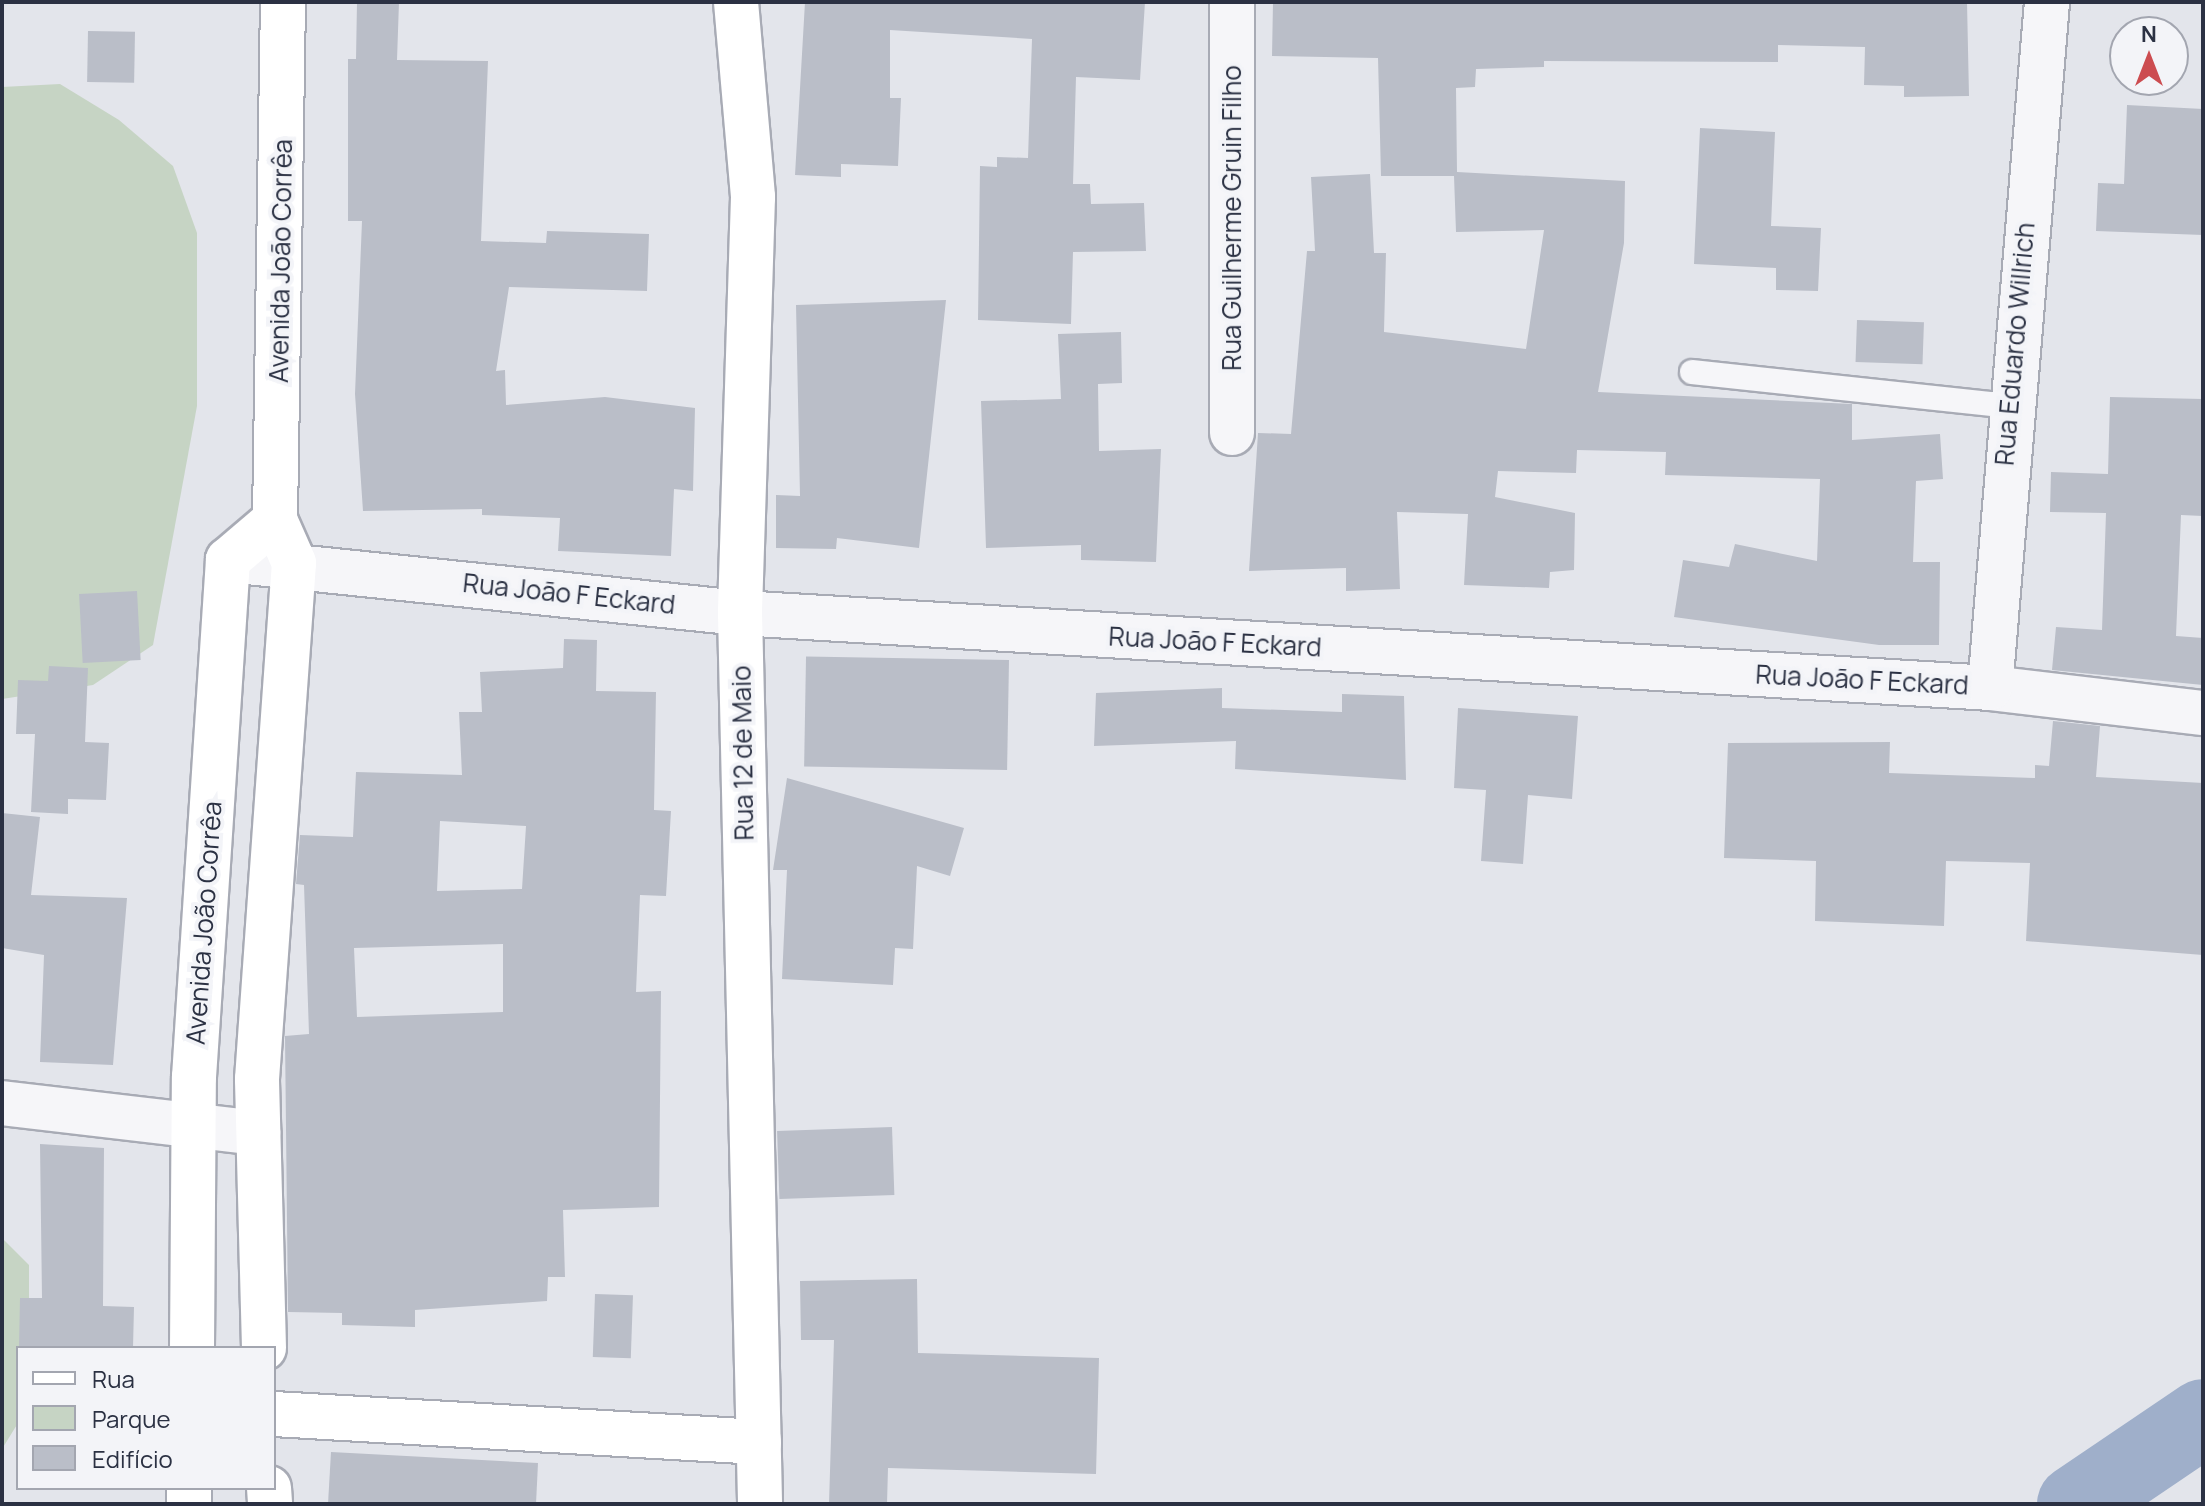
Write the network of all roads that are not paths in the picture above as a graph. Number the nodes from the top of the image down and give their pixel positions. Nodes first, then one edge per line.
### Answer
1 (283, 2) edge
2 (736, 2) edge
3 (1232, 2) edge
4 (2047, 2) edge
5 (1692, 372) dead end
6 (2008, 406) junction
7 (1232, 433) dead end
8 (275, 520) junction
9 (228, 560) junction
10 (294, 563) junction
11 (740, 613) junction
12 (1990, 688) junction
13 (2203, 713) edge
14 (2, 1103) edge
15 (194, 1128) junction
16 (258, 1133) junction
17 (192, 1346) edge
18 (264, 1346) edge
19 (276, 1414) edge
20 (759, 1442) junction
21 (760, 1504) edge

1 - 8 main road, Avenida João Corrêa
2 - 11 main road, Rua 12 de Maio
3 - 7 street, Rua Guilherme Gruin Filho
4 - 6 street, Rua Eduardo Willrich
5 - 6 lane
6 - 12 street, Rua Eduardo Willrich
8 - 9 main road
8 - 10 main road, Avenida João Corrêa
9 - 10 street, Rua João F Eckard
9 - 15 main road, Avenida João Corrêa
10 - 11 street, Rua João F Eckard
10 - 16 main road, Avenida João Corrêa
11 - 12 street, Rua João F Eckard
11 - 20 main road, Rua 12 de Maio
12 - 13 street, Rua João F Eckard
14 - 15 street
15 - 16 street
15 - 17 main road, Avenida João Corrêa
16 - 18 main road, Avenida João Corrêa
19 - 20 main road
20 - 21 main road, Rua 12 de Maio

